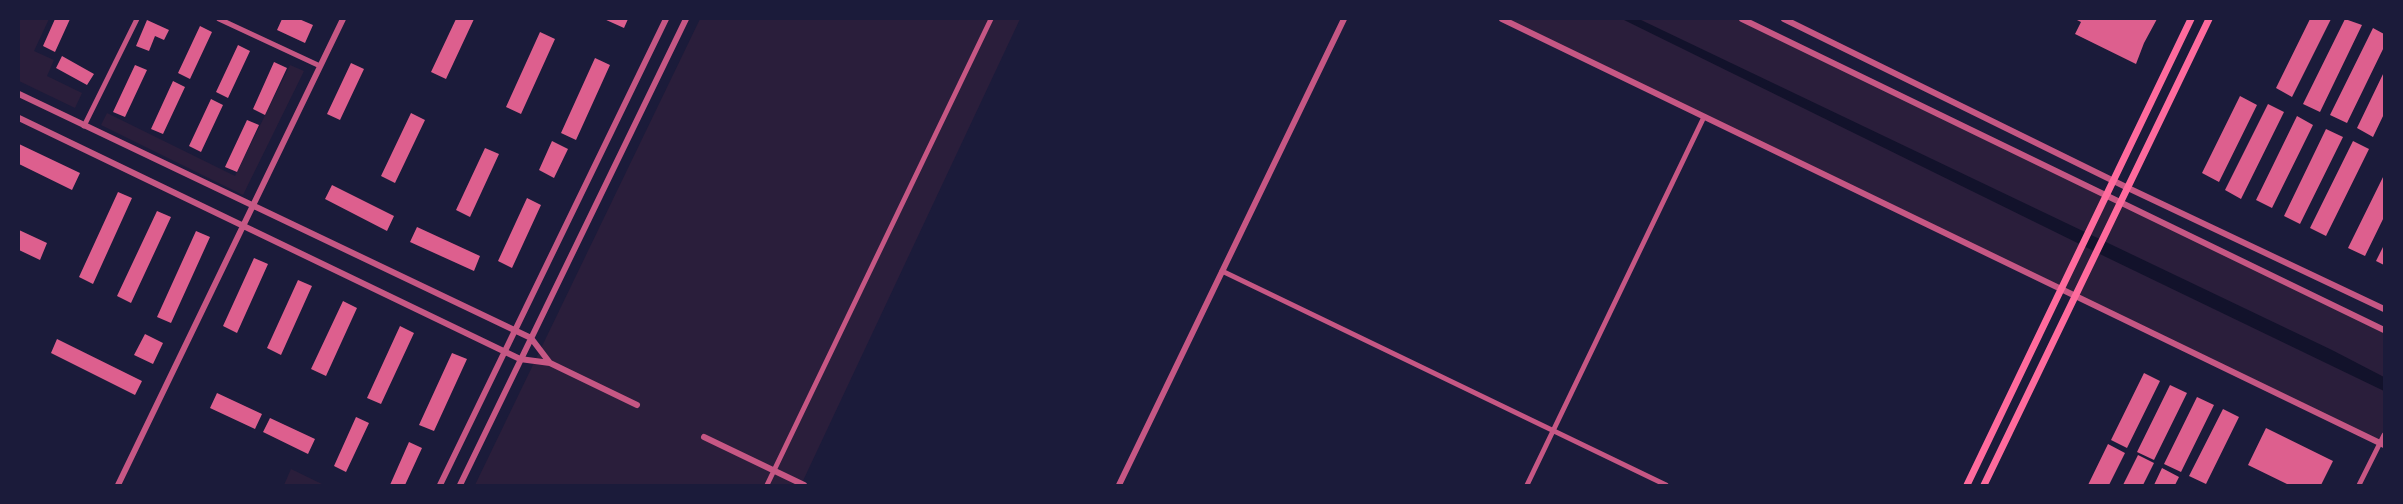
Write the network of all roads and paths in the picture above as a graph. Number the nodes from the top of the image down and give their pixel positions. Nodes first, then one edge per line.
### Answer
1 (136, 19) edge
2 (219, 19) edge
3 (343, 19) edge
4 (666, 19) edge
5 (686, 19) edge
6 (990, 19) edge
7 (1344, 19) edge
8 (1502, 19) edge
9 (1742, 19) edge
10 (1784, 19) edge
11 (2191, 19) edge
12 (2209, 19) edge
13 (1751, 21) edge
14 (320, 66) junction
15 (19, 94) edge
16 (1704, 117) junction
17 (19, 118) edge
18 (84, 126) junction
19 (2113, 181) junction
20 (2128, 188) junction
21 (2106, 196) junction
22 (2120, 203) junction
23 (253, 206) junction
24 (243, 226) junction
25 (1222, 272) junction
26 (2061, 289) junction
27 (2075, 296) junction
28 (2384, 309) edge
29 (514, 330) junction
30 (2384, 330) edge
31 (531, 338) junction
32 (503, 351) junction
33 (520, 359) junction
34 (550, 363) junction
35 (637, 405) dead end
36 (1554, 431) junction
37 (2384, 435) edge
38 (704, 437) dead end
39 (2382, 444) edge
40 (774, 471) junction
41 (118, 485) edge
42 (440, 485) edge
43 (460, 485) edge
44 (767, 485) edge
45 (804, 485) edge
46 (1119, 485) edge
47 (1527, 485) edge
48 (1666, 485) edge
49 (1967, 485) edge
50 (1984, 485) edge
51 (2359, 485) edge

1 - 18 street
2 - 14 street
3 - 14 street
4 - 29 street
5 - 31 street
6 - 40 street
7 - 25 street
8 - 16 street
9 - 13 street
10 - 19 street
11 - 19 main road
12 - 20 main road
13 - 21 street
14 - 23 street
15 - 18 street
16 - 26 street
16 - 36 street
17 - 24 street
18 - 23 street
19 - 20 street
19 - 21 main road
20 - 22 main road
20 - 28 street
21 - 22 street
21 - 26 main road
22 - 27 main road
22 - 30 street
23 - 24 street
23 - 29 street
24 - 32 street
24 - 41 street
25 - 36 street
25 - 46 street
26 - 27 street
26 - 49 main road
27 - 39 street
27 - 50 main road
29 - 31 street
29 - 32 street
31 - 33 street
31 - 34 street
32 - 33 street
32 - 42 street
33 - 34 street
33 - 43 street
34 - 35 street
36 - 47 street
36 - 48 street
37 - 39 street
38 - 40 street
39 - 51 street
40 - 44 street
40 - 45 street

